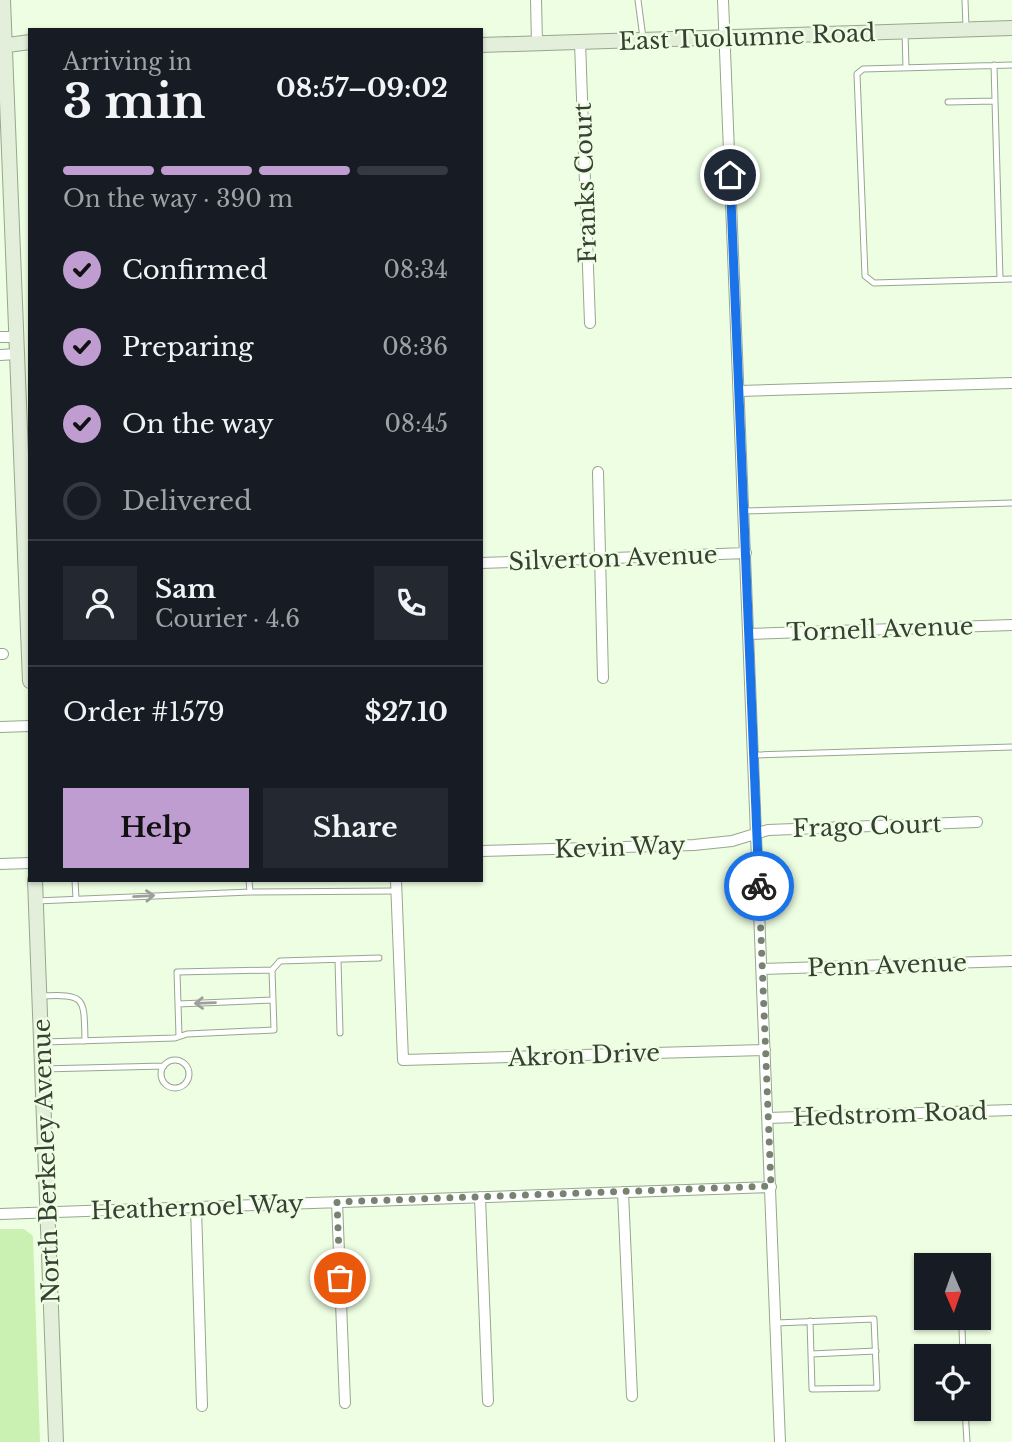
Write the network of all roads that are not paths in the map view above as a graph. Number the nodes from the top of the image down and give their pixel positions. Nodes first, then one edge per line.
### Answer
1 (3, 0) edge
2 (536, 0) edge
3 (638, 0) edge
4 (723, 0) edge
5 (965, 0) edge
6 (1012, 29) edge
7 (966, 30) junction
8 (905, 32) junction
9 (725, 37) junction
10 (643, 40) junction
11 (28, 42) edge
12 (580, 42) junction
13 (537, 43) junction
14 (483, 45) edge
15 (2, 46) edge
16 (994, 65) junction
17 (1012, 65) edge
18 (906, 68) junction
19 (995, 101) junction
20 (948, 102) dead end
21 (1000, 279) junction
22 (1012, 279) edge
23 (590, 323) dead end
24 (0, 337) edge
25 (20, 346) edge
26 (0, 355) edge
27 (1012, 383) edge
28 (740, 391) junction
29 (598, 472) dead end
30 (1012, 503) edge
31 (744, 511) junction
32 (746, 553) junction
33 (600, 558) junction
34 (483, 562) edge
35 (28, 614) edge
36 (1012, 625) edge
37 (749, 634) junction
38 (603, 678) dead end
39 (28, 726) edge
40 (0, 727) edge
41 (1012, 747) edge
42 (754, 755) junction
43 (977, 822) dead end
44 (757, 833) junction
45 (483, 851) edge
46 (28, 863) edge
47 (0, 864) edge
48 (35, 882) edge
49 (75, 882) edge
50 (249, 882) edge
51 (396, 885) edge
52 (250, 892) junction
53 (76, 899) junction
54 (36, 901) junction
55 (379, 958) dead end
56 (338, 960) junction
57 (1012, 961) edge
58 (272, 970) junction
59 (762, 970) junction
60 (39, 996) junction
61 (273, 1000) junction
62 (178, 1003) junction
63 (340, 1033) dead end
64 (179, 1036) junction
65 (85, 1041) junction
66 (41, 1042) junction
67 (765, 1049) junction
68 (164, 1066) junction
69 (43, 1069) junction
70 (1012, 1110) edge
71 (768, 1118) junction
72 (771, 1186) junction
73 (623, 1192) junction
74 (480, 1197) junction
75 (337, 1202) junction
76 (196, 1208) junction
77 (49, 1213) junction
78 (0, 1214) edge
79 (810, 1321) junction
80 (776, 1323) junction
81 (876, 1352) junction
82 (811, 1354) junction
83 (632, 1396) dead end
84 (488, 1401) dead end
85 (345, 1403) dead end
86 (202, 1406) dead end
87 (966, 1421) edge
88 (56, 1442) edge
89 (780, 1442) edge
90 (967, 1442) edge

1 - 15 street
2 - 13 street
3 - 10 lane
4 - 9 street
5 - 7 lane
6 - 7 street, East Tuolumne Road
7 - 8 street, East Tuolumne Road
8 - 9 street, East Tuolumne Road
8 - 18 lane
9 - 10 street, East Tuolumne Road
9 - 28 street
10 - 12 street, East Tuolumne Road
11 - 15 street
12 - 13 street, East Tuolumne Road
12 - 23 street, Franks Court
13 - 14 street, East Tuolumne Road
15 - 25 street
16 - 17 lane
16 - 18 lane
16 - 19 lane
18 - 21 lane
19 - 20 lane
19 - 21 lane
21 - 22 lane
24 - 25 street
25 - 26 street
25 - 35 street
27 - 28 street
28 - 31 street
29 - 33 street
30 - 31 lane
31 - 32 street
32 - 33 street, Silverton Avenue
32 - 37 street
33 - 34 street, Silverton Avenue
33 - 38 street
36 - 37 street, Tornell Avenue
37 - 42 street
39 - 40 street
41 - 42 lane
42 - 44 street
43 - 44 street, Frago Court
44 - 45 street, Kevin Way
44 - 59 street
46 - 47 street
48 - 54 street, North Berkeley Avenue
49 - 53 lane
50 - 52 lane
51 - 52 lane
51 - 67 street, Akron Drive
53 -> 52 lane
53 - 54 lane
54 - 60 street, North Berkeley Avenue
55 - 56 lane
56 - 58 lane
56 - 63 lane
57 - 59 street, Penn Avenue
58 - 61 lane
58 - 62 lane
59 - 67 street
60 - 65 lane
60 - 66 street, North Berkeley Avenue
61 -> 62 lane
61 - 64 lane
62 - 64 lane
64 - 65 lane
65 - 66 lane
66 - 69 street, North Berkeley Avenue
67 - 71 street
68 - 68 lane
68 - 69 lane
69 - 77 street, North Berkeley Avenue
70 - 71 street, Hedstrom Road
71 - 72 street
72 - 73 street, Heathernoel Way
72 - 80 street
73 - 74 street, Heathernoel Way
73 - 83 street
74 - 75 street, Heathernoel Way
74 - 84 street
75 - 76 street, Heathernoel Way
75 - 85 street
76 - 77 street, Heathernoel Way
76 - 86 street
77 - 78 street, Heathernoel Way
77 - 88 street, North Berkeley Avenue
79 - 80 lane
79 - 81 lane
79 - 82 lane
80 - 89 street
81 - 82 lane
81 - 82 lane
87 - 90 lane

